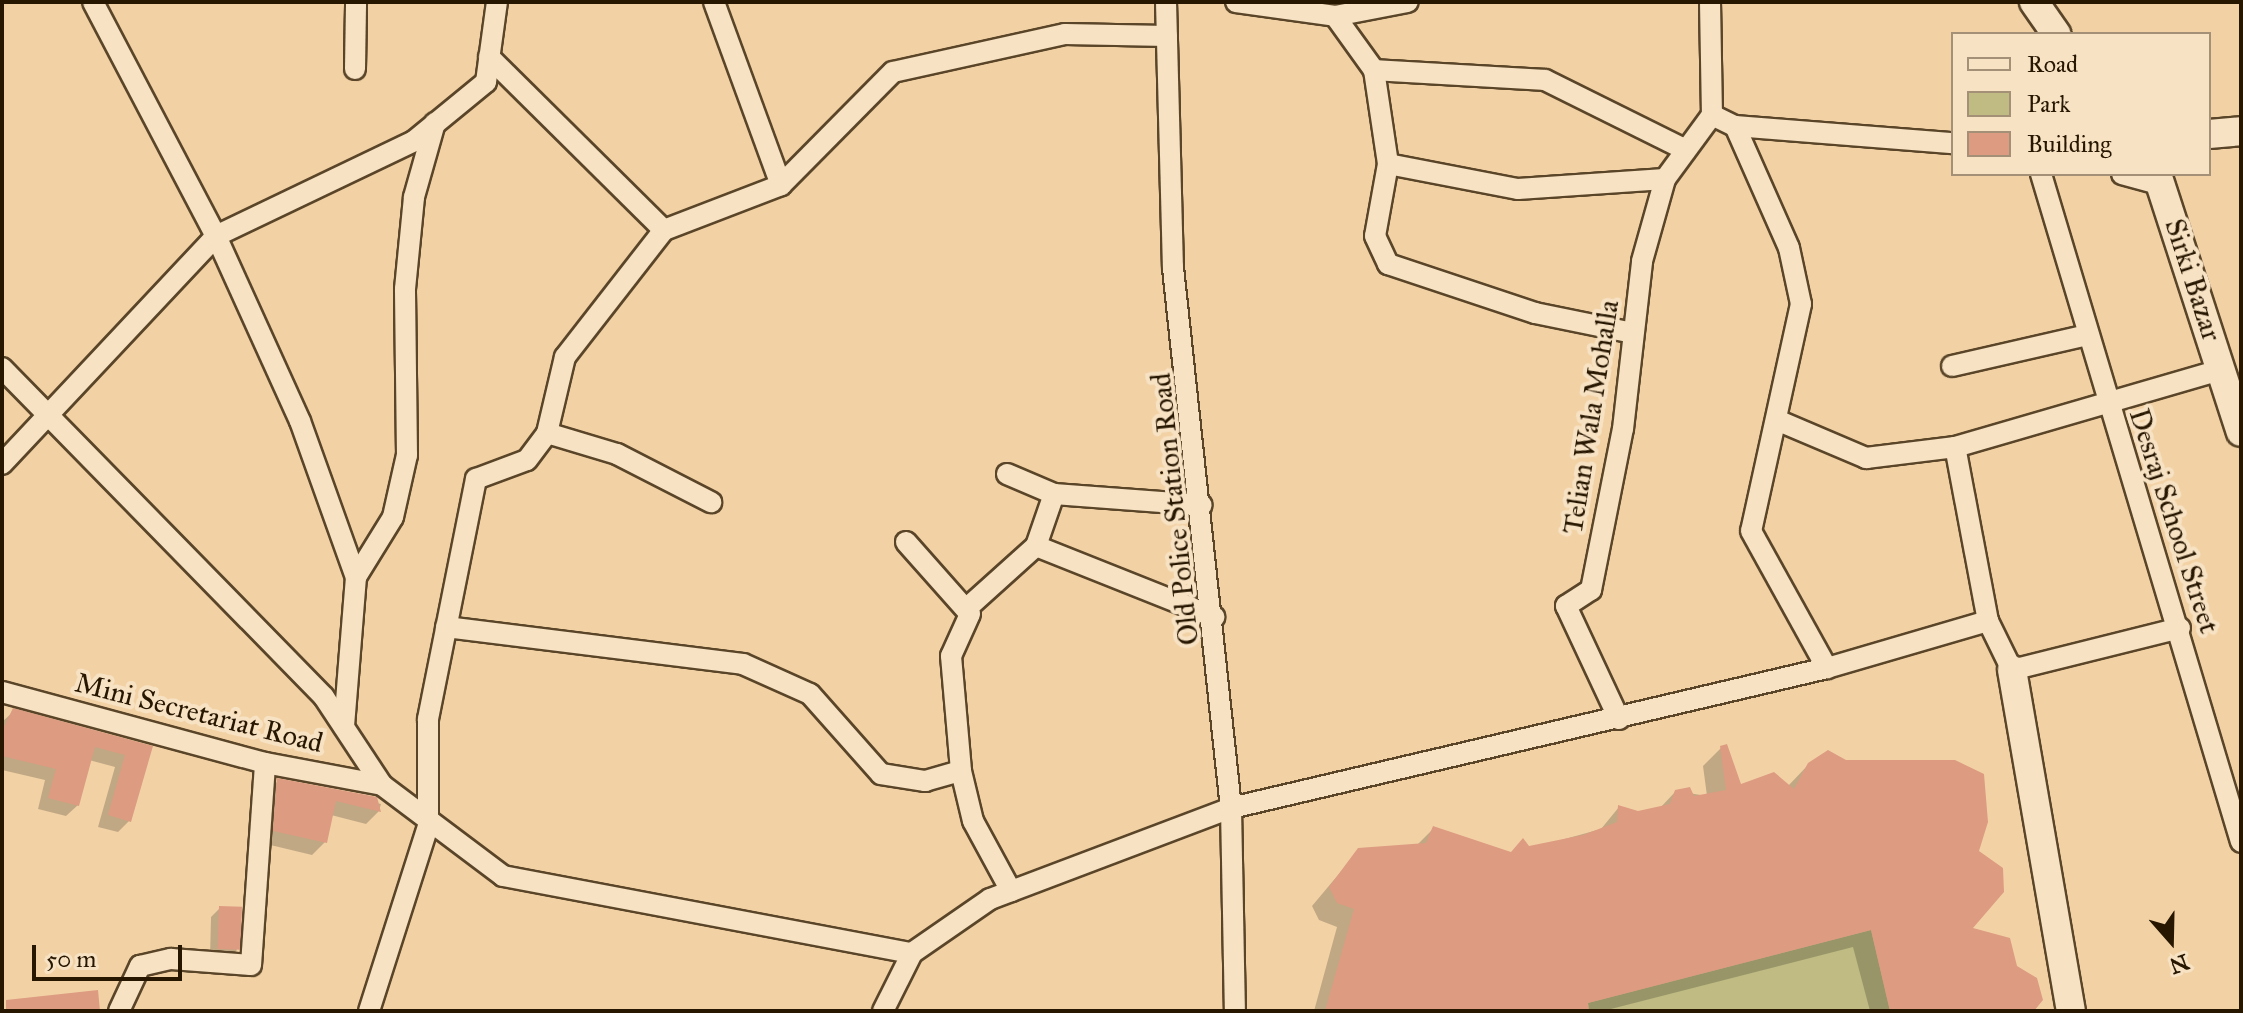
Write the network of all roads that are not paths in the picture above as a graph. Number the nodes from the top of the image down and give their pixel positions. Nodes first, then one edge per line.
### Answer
1 (93, 2) edge
2 (356, 2) edge
3 (497, 2) edge
4 (714, 2) edge
5 (1166, 2) edge
6 (1236, 2) edge
7 (1408, 2) edge
8 (1710, 2) edge
9 (2034, 2) edge
10 (1295, 6) edge
11 (1335, 16) junction
12 (2055, 32) edge
13 (1167, 36) junction
14 (489, 57) junction
15 (355, 69) dead end
16 (1374, 70) junction
17 (1712, 115) junction
18 (435, 123) junction
19 (1735, 126) junction
20 (2241, 131) edge
21 (2211, 134) edge
22 (1951, 143) edge
23 (1686, 150) junction
24 (1388, 164) junction
25 (2042, 176) edge
26 (2135, 176) edge
27 (1665, 179) junction
28 (2160, 180) edge
29 (781, 185) junction
30 (664, 230) junction
31 (216, 236) junction
32 (1633, 333) junction
33 (2087, 335) junction
34 (1952, 366) dead end
35 (2, 368) edge
36 (2223, 369) junction
37 (2107, 403) junction
38 (51, 413) junction
39 (1779, 421) junction
40 (2241, 432) edge
41 (547, 433) junction
42 (1955, 447) junction
43 (2, 464) edge
44 (1007, 474) dead end
45 (1054, 494) junction
46 (711, 502) dead end
47 (1202, 505) junction
48 (906, 542) dead end
49 (1036, 546) junction
50 (356, 577) junction
51 (966, 609) junction
52 (1214, 617) junction
53 (1988, 621) junction
54 (446, 627) junction
55 (2180, 628) junction
56 (1827, 668) junction
57 (2012, 670) junction
58 (2, 692) edge
59 (1619, 719) junction
60 (344, 727) junction
61 (265, 763) junction
62 (961, 771) junction
63 (382, 785) junction
64 (1231, 808) junction
65 (428, 826) junction
66 (2241, 842) edge
67 (1011, 891) junction
68 (912, 953) junction
69 (119, 1011) edge
70 (369, 1011) edge
71 (883, 1011) edge
72 (1235, 1011) edge
73 (2071, 1011) edge

1 - 31 street
2 - 15 street
3 - 14 street
4 - 29 street
5 - 13 street, Old Police Station Road
6 - 10 street
7 - 11 street
8 - 17 street
9 - 12 street
10 - 11 street
11 - 16 street
13 - 29 street
13 - 47 street, Old Police Station Road
14 - 18 street
14 - 30 street
16 - 23 street
16 - 24 street
17 - 19 street
17 - 23 street, Telian Wala Mohalla
18 - 31 street
18 - 50 street
19 - 22 street
19 - 39 street
20 - 21 street
23 - 27 street, Telian Wala Mohalla
24 - 27 street
24 - 32 street
25 - 33 street, Desraj School Street
26 - 28 street
27 - 32 street, Telian Wala Mohalla
28 - 36 street, Sirki Bazar
29 - 30 street
30 - 41 street
31 - 38 street
31 - 50 street
32 - 59 street, Telian Wala Mohalla
33 - 34 street
33 - 37 street, Desraj School Street
35 - 38 street
36 - 37 street
36 - 40 street, Sirki Bazar
37 - 42 street
37 - 55 street, Desraj School Street
38 - 43 street
38 - 60 street
39 - 42 street
39 - 56 street
41 - 46 street
41 - 54 street
42 - 53 street
44 - 45 street
45 - 47 street
45 - 49 street
47 - 52 street, Old Police Station Road
48 - 51 street
49 - 51 street
49 - 52 street
50 - 60 street
51 - 62 street
52 - 64 street, Old Police Station Road
53 - 56 street
53 - 57 street
54 - 62 street
54 - 65 street
55 - 57 street
55 - 66 street, Desraj School Street
56 - 59 street
57 - 73 street
58 - 61 street, Mini Secretariat Road
59 - 64 street
60 - 63 street
61 - 63 street, Mini Secretariat Road
61 - 69 street
62 - 67 street
63 - 65 street
64 - 67 street
64 - 72 street, Old Police Station Road
65 - 68 street
65 - 70 street
67 - 68 street
68 - 71 street

